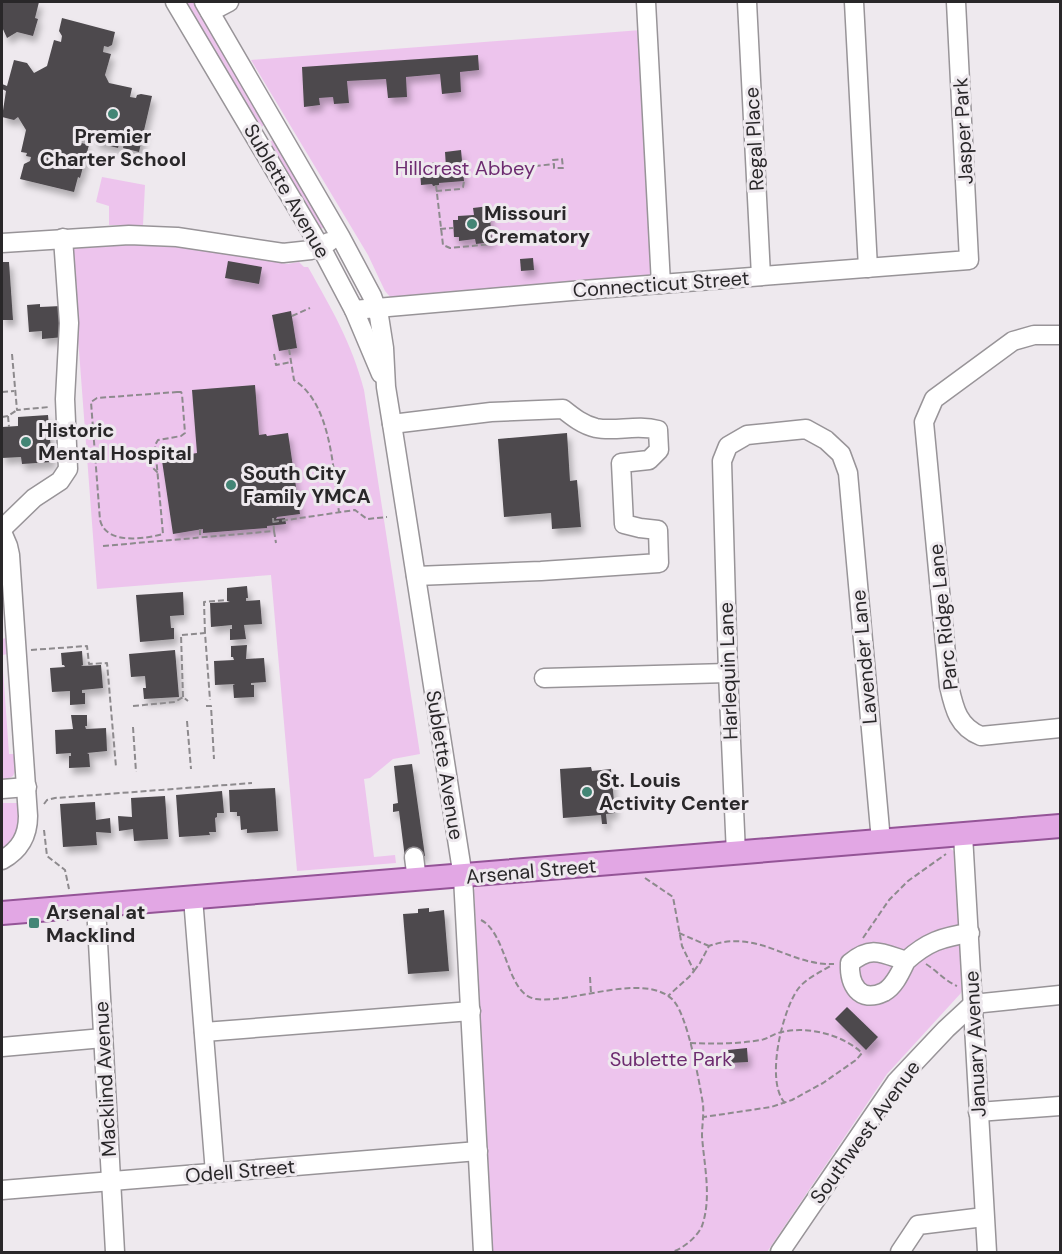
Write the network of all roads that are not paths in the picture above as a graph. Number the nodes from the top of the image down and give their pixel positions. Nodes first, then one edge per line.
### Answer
1 (175, 2) edge
2 (229, 2) edge
3 (646, 2) edge
4 (747, 2) edge
5 (854, 2) edge
6 (956, 2) edge
7 (207, 7) edge
8 (340, 236) junction
9 (63, 238) junction
10 (2, 243) edge
11 (320, 247) junction
12 (969, 260) joint
13 (868, 268) junction
14 (761, 276) junction
15 (661, 284) junction
16 (376, 308) junction
17 (354, 310) junction
18 (1060, 339) edge
19 (386, 387) junction
20 (392, 424) junction
21 (848, 473) joint
22 (2, 530) edge
23 (416, 576) junction
24 (728, 673) junction
25 (544, 678) dead end
26 (1060, 728) edge
27 (27, 787) junction
28 (2, 789) edge
29 (1060, 826) edge
30 (963, 835) junction
31 (881, 841) junction
32 (736, 854) junction
33 (414, 857) dead end
34 (2, 860) edge
35 (463, 877) junction
36 (417, 880) junction
37 (193, 898) junction
38 (96, 906) junction
39 (2, 914) edge
40 (970, 933) junction
41 (908, 959) road end
42 (1060, 995) edge
43 (973, 1004) junction
44 (471, 1011) junction
45 (204, 1032) junction
46 (103, 1038) junction
47 (2, 1047) edge
48 (1060, 1106) edge
49 (978, 1112) junction
50 (478, 1151) junction
51 (215, 1173) junction
52 (111, 1181) junction
53 (2, 1190) edge
54 (984, 1217) junction
55 (115, 1252) edge
56 (483, 1252) edge
57 (780, 1252) edge
58 (900, 1252) edge
59 (987, 1252) edge

1 - 11 street, Sublette Avenue
2 - 7 street
3 - 15 street
4 - 14 street, Regal Place
5 - 13 street
6 - 12 street, Jasper Park
7 - 8 street, Sublette Avenue
8 - 11 street
8 - 16 street, Sublette Avenue
9 - 10 street
9 - 11 street
9 - 22 street
11 - 17 street, Sublette Avenue
12 - 13 street, Connecticut Street
13 - 14 street, Connecticut Street
14 - 15 street, Connecticut Street
15 - 16 street, Connecticut Street
16 - 17 street, Connecticut Street
16 - 19 street, Sublette Avenue
17 - 19 street, Sublette Avenue
18 - 26 street, Parc Ridge Lane
19 - 20 street, Sublette Avenue
20 - 23 street, Sublette Avenue
20 - 23 street
21 - 24 street, Harlequin Lane
21 - 31 street, Lavender Lane
22 - 27 street
23 - 35 street, Sublette Avenue
24 - 25 street
24 - 32 street, Harlequin Lane
27 - 28 street
27 - 34 street
29 - 30 main road, Arsenal Street
30 - 31 main road, Arsenal Street
30 - 40 street, January Avenue
31 - 32 main road, Arsenal Street
32 - 35 main road, Arsenal Street
33 - 36 street
35 - 36 main road, Arsenal Street
35 - 44 street, Sublette Avenue
36 - 37 main road, Arsenal Street
37 - 38 main road, Arsenal Street
37 - 45 street
38 - 39 main road, Arsenal Street
38 - 46 street, Macklind Avenue
40 - 41 street
40 - 43 street, January Avenue
42 - 43 street
43 - 49 street, January Avenue
43 - 57 street, Southwest Avenue
44 - 45 street
44 - 50 street, Sublette Avenue
45 - 51 street
46 - 47 street
46 - 52 street, Macklind Avenue
48 - 49 street
49 - 54 street, January Avenue
50 - 51 street, Odell Street
50 - 56 street, Sublette Avenue
51 - 52 street, Odell Street
52 - 53 street, Odell Street
52 - 55 street, Macklind Avenue
54 - 58 street
54 - 59 street, January Avenue

